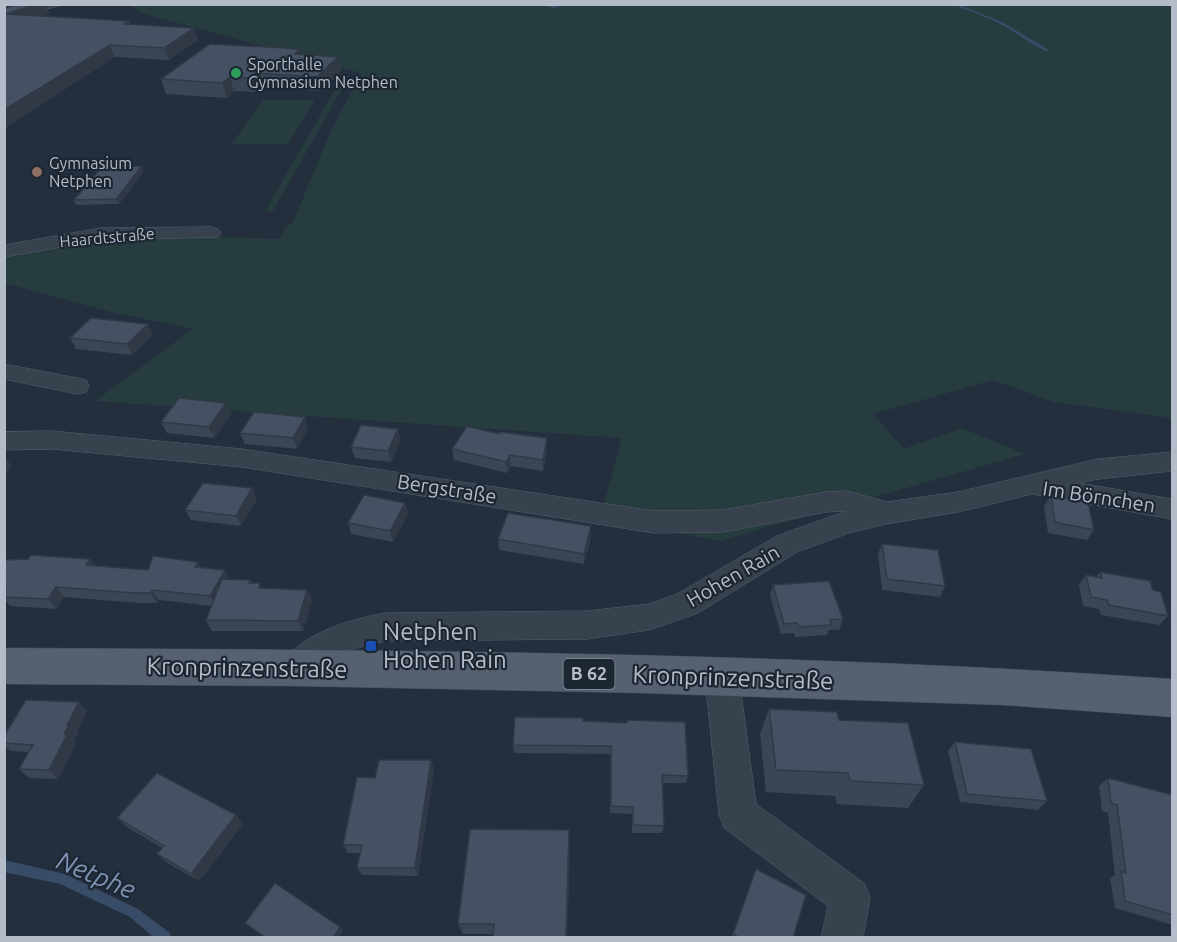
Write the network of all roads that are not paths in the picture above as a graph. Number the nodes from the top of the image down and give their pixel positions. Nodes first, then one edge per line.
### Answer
1 (60, 4) edge
2 (4, 16) edge
3 (211, 233) dead end
4 (4, 251) edge
5 (4, 371) edge
6 (36, 376) junction
7 (4, 380) edge
8 (77, 386) dead end
9 (4, 441) edge
10 (1173, 462) edge
11 (1025, 484) junction
12 (1173, 509) edge
13 (886, 513) junction
14 (4, 666) edge
15 (296, 668) junction
16 (722, 678) junction
17 (1173, 698) edge
18 (842, 938) edge

1 - 2 street
3 - 4 street, Haardtstraße
5 - 6 street
6 - 7 street
6 - 8 street
9 - 13 street, Bergstraße
10 - 11 street, Hohen Rain
11 - 12 street, Im Börnchen
11 - 13 street, Hohen Rain
13 - 15 street, Hohen Rain
14 - 15 main road, Kronprinzenstraße / B 62
15 - 16 main road, Kronprinzenstraße / B 62
16 - 17 main road, Kronprinzenstraße / B 62
16 - 18 street

